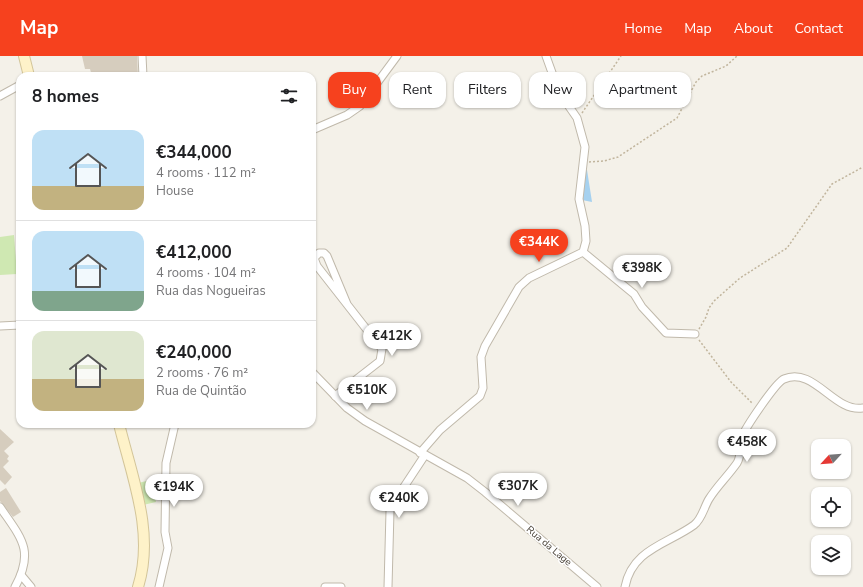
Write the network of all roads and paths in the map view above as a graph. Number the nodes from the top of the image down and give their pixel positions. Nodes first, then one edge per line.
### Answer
1 (24, 56) edge
2 (142, 56) edge
3 (397, 56) edge
4 (546, 56) edge
5 (621, 56) edge
6 (737, 56) edge
7 (28, 72) edge
8 (143, 72) edge
9 (16, 87) edge
10 (0, 96) edge
11 (577, 118) junction
12 (316, 128) edge
13 (583, 162) junction
14 (863, 167) edge
15 (582, 252) junction
16 (316, 256) edge
17 (316, 263) edge
18 (348, 304) junction
19 (16, 325) edge
20 (0, 326) edge
21 (695, 334) junction
22 (316, 376) edge
23 (336, 396) junction
24 (863, 408) edge
25 (759, 409) junction
26 (120, 428) edge
27 (174, 428) edge
28 (423, 454) junction
29 (0, 506) edge
30 (21, 575) junction
31 (15, 587) edge
32 (31, 587) edge
33 (138, 587) edge
34 (159, 587) edge
35 (325, 587) edge
36 (341, 587) edge
37 (388, 587) edge
38 (597, 587) edge
39 (625, 587) edge

1 - 7 main road
2 - 8 street
3 - 12 street
4 - 11 street
5 - 11 path
6 - 13 path
9 - 10 street
11 - 13 street
13 - 15 street
14 - 21 path
15 - 21 street
15 - 28 street
16 - 18 street
17 - 18 street
18 - 23 street
19 - 20 street
21 - 25 path
22 - 23 street, Rua da Lage
23 - 28 street, Rua da Lage
24 - 25 street
25 - 39 street
26 - 33 main road
27 - 34 street
28 - 37 street
28 - 38 street, Rua da Lage
29 - 30 street
30 - 31 street
30 - 32 street
35 - 36 street

